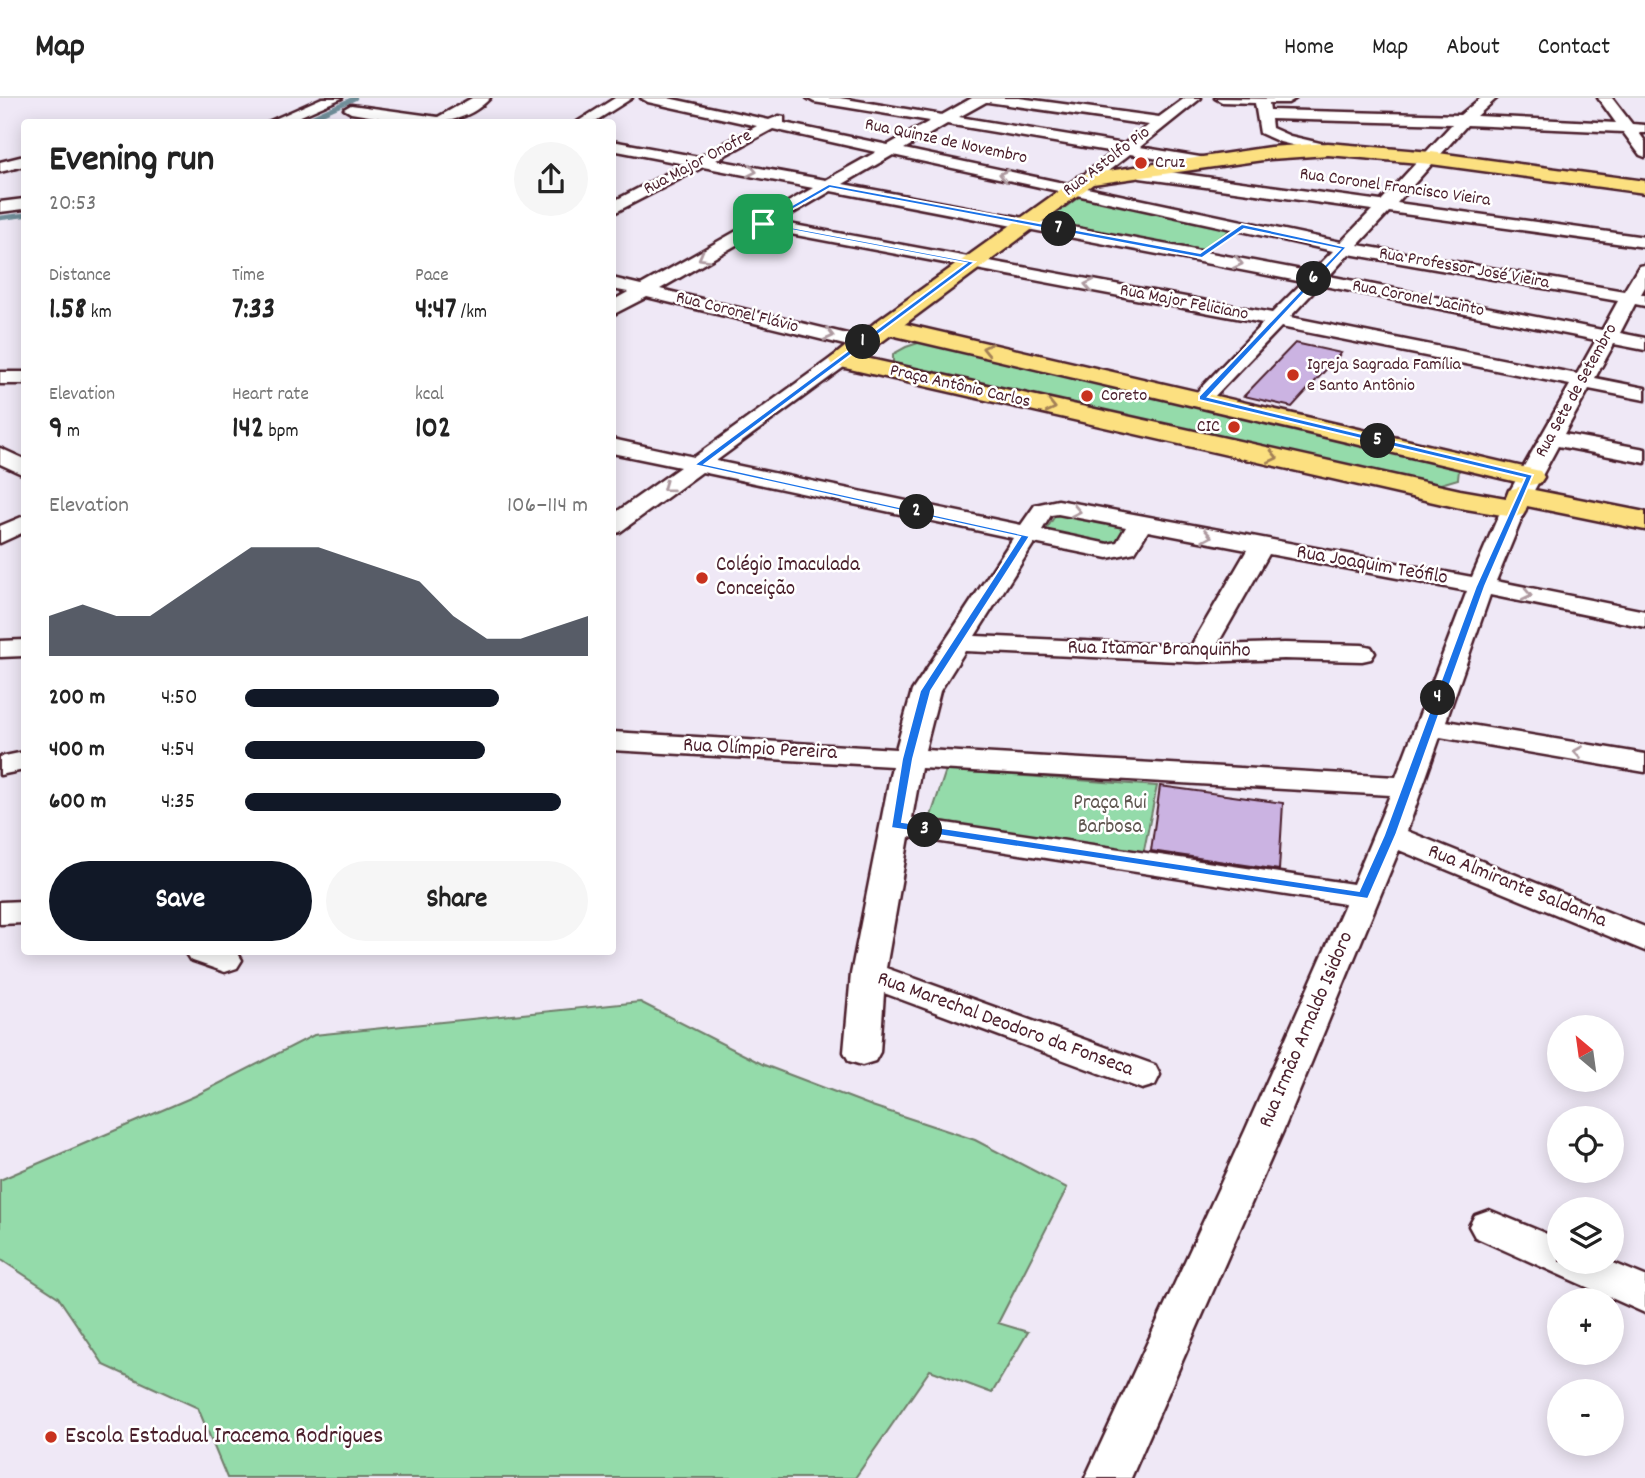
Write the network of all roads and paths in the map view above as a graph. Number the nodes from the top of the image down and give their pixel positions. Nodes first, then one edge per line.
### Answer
1 (335, 98) edge
2 (368, 98) edge
3 (483, 98) edge
4 (625, 98) edge
5 (648, 98) edge
6 (982, 98) edge
7 (988, 98) edge
8 (1194, 98) edge
9 (1222, 98) edge
10 (1490, 98) edge
11 (1605, 98) edge
12 (1620, 98) edge
13 (1301, 99) edge
14 (811, 102) edge
15 (1263, 107) junction
16 (283, 119) edge
17 (419, 119) edge
18 (445, 119) edge
19 (589, 119) edge
20 (946, 119) junction
21 (1463, 120) junction
22 (1160, 122) junction
23 (771, 125) junction
24 (1638, 125) edge
25 (616, 146) edge
26 (1126, 148) junction
27 (1328, 149) junction
28 (890, 150) junction
29 (1645, 152) edge
30 (1431, 158) junction
31 (21, 162) edge
32 (702, 162) junction
33 (1206, 162) junction
34 (0, 167) edge
35 (1140, 173) junction
36 (1080, 184) junction
37 (1645, 185) edge
38 (829, 186) junction
39 (21, 204) edge
40 (0, 206) edge
41 (1384, 206) junction
42 (616, 207) edge
43 (1027, 223) junction
44 (763, 224) junction
45 (1242, 226) junction
46 (1645, 242) edge
47 (1345, 248) junction
48 (1202, 256) junction
49 (972, 262) junction
50 (1645, 270) edge
51 (1314, 279) junction
52 (616, 285) edge
53 (643, 290) junction
54 (1637, 299) edge
55 (616, 307) edge
56 (1276, 320) junction
57 (885, 326) junction
58 (1609, 336) junction
59 (1645, 344) edge
60 (851, 351) junction
61 (21, 377) edge
62 (0, 378) edge
63 (1582, 381) junction
64 (1645, 394) edge
65 (1202, 398) junction
66 (1551, 438) junction
67 (616, 447) edge
68 (1645, 456) edge
69 (698, 465) junction
70 (1489, 468) junction
71 (1521, 493) junction
72 (1484, 502) junction
73 (1645, 521) edge
74 (616, 524) edge
75 (1140, 524) junction
76 (21, 525) edge
77 (0, 536) edge
78 (1026, 536) junction
79 (1261, 546) junction
80 (1481, 586) junction
81 (1645, 620) edge
82 (957, 643) junction
83 (21, 648) edge
84 (0, 649) edge
85 (1362, 653) dead end
86 (1199, 654) junction
87 (1428, 726) junction
88 (616, 741) edge
89 (908, 759) junction
90 (21, 762) edge
91 (1645, 763) edge
92 (0, 766) edge
93 (1408, 787) junction
94 (895, 825) junction
95 (1390, 835) junction
96 (1364, 896) junction
97 (21, 912) edge
98 (0, 913) edge
99 (1645, 940) edge
100 (868, 974) junction
101 (862, 1052) dead end
102 (1142, 1075) dead end
103 (1489, 1226) dead end
104 (1547, 1252) edge
105 (1597, 1274) edge
106 (1645, 1295) edge
107 (1108, 1478) edge

1 - 16 street
2 - 17 street
3 - 18 street
4 - 19 street
5 - 23 street, Rua Quinze de Novembro
6 - 20 street
7 - 22 street
8 - 22 street, Rua Astolfo Pio
9 - 15 street
10 - 21 street
11 - 24 street
12 - 24 street
13 - 15 street
14 - 20 street
14 - 23 street, Rua Major Onofre
15 - 21 street
15 - 27 street
20 - 26 street
20 - 28 street
21 - 24 street
21 - 30 street
22 - 26 street, Rua Astolfo Pio
23 - 28 street, Rua Quinze de Novembro
23 - 32 street, Rua Major Onofre
24 - 29 street
25 - 32 street, Rua Coronel Jacinto
26 - 33 street
26 - 36 street, Rua Astolfo Pio
27 - 30 main road
27 - 33 main road
36 -> 28 street, Rua Quinze de Novembro
28 - 38 street
30 - 37 main road
30 - 41 street
31 - 34 street
32 -> 38 street, Rua Coronel Jacinto
32 - 42 street, Rua Major Onofre
33 - 35 main road
35 - 36 main road
35 - 41 street, Rua Coronel Francisco Vieira
36 - 43 main road, Rua Astolfo Pio
36 - 45 street, Rua Quinze de Novembro
38 - 43 street, Rua Coronel Jacinto
38 - 44 street
39 - 40 street
41 - 46 street, Rua Coronel Francisco Vieira
41 - 47 street
43 - 48 street, Rua Coronel Jacinto
43 - 49 main road, Rua Astolfo Pio
44 - 49 street, Rua Major Feliciano
44 -> 53 street
45 - 47 street, Rua Professor José Vieira
45 - 48 street
47 - 51 street
47 - 54 street, Rua Professor José Vieira
48 -> 51 street, Rua Coronel Jacinto
56 -> 49 street, Rua Major Feliciano
49 - 57 main road, Rua Astolfo Pio
50 - 54 street, Rua Sete de Setembro
51 - 56 street
51 - 58 street, Rua Coronel Jacinto
52 - 53 street, Rua Coronel Flávio
53 - 55 street
53 -> 60 street, Rua Coronel Flávio
54 - 58 street, Rua Sete de Setembro
56 - 63 street, Rua Major Feliciano
56 - 65 street
57 - 60 main road
65 -> 57 main road
58 - 59 street, Rua Coronel Jacinto
58 - 63 street, Rua Sete de Setembro
60 - 69 street
60 -> 72 main road, Praça Antônio Carlos
61 - 62 street
63 - 64 street, Rua Major Feliciano
63 - 66 street, Rua Sete de Setembro
65 - 70 main road
66 - 68 street
66 - 71 street, Rua Sete de Setembro
67 - 69 street
69 -> 74 street
69 - 78 street
70 - 71 main road
70 - 72 main road
71 - 72 main road, Praça Antônio Carlos
71 - 73 main road
71 - 80 street, Rua Irmão Arnaldo Isidoro
75 - 78 street
78 -> 75 street, Rua Joaquim Teófilo
75 -> 79 street, Rua Joaquim Teófilo
76 - 77 street
78 - 82 street, Rua Joaquim Teófilo
79 - 80 street, Rua Joaquim Teófilo
79 - 86 street
80 -> 81 street, Rua Joaquim Teófilo
80 - 87 street, Rua Irmão Arnaldo Isidoro
82 - 86 street, Rua Itamar Branquinho
82 - 89 street, Rua Joaquim Teófilo
83 - 84 street
85 - 86 street, Rua Itamar Branquinho
91 -> 87 street
87 - 93 street, Rua Irmão Arnaldo Isidoro
88 - 89 street, Rua Olímpio Pereira
89 - 93 street
89 - 94 street
90 - 92 street
93 - 95 street, Rua Irmão Arnaldo Isidoro
94 - 96 street
94 - 100 street
95 - 96 street, Rua Irmão Arnaldo Isidoro
95 - 99 street, Rua Almirante Saldanha
96 - 107 street, Rua Irmão Arnaldo Isidoro
97 - 98 street
100 - 101 street
100 - 102 street, Rua Marechal Deodoro da Fonseca
103 - 104 street
105 - 106 street

